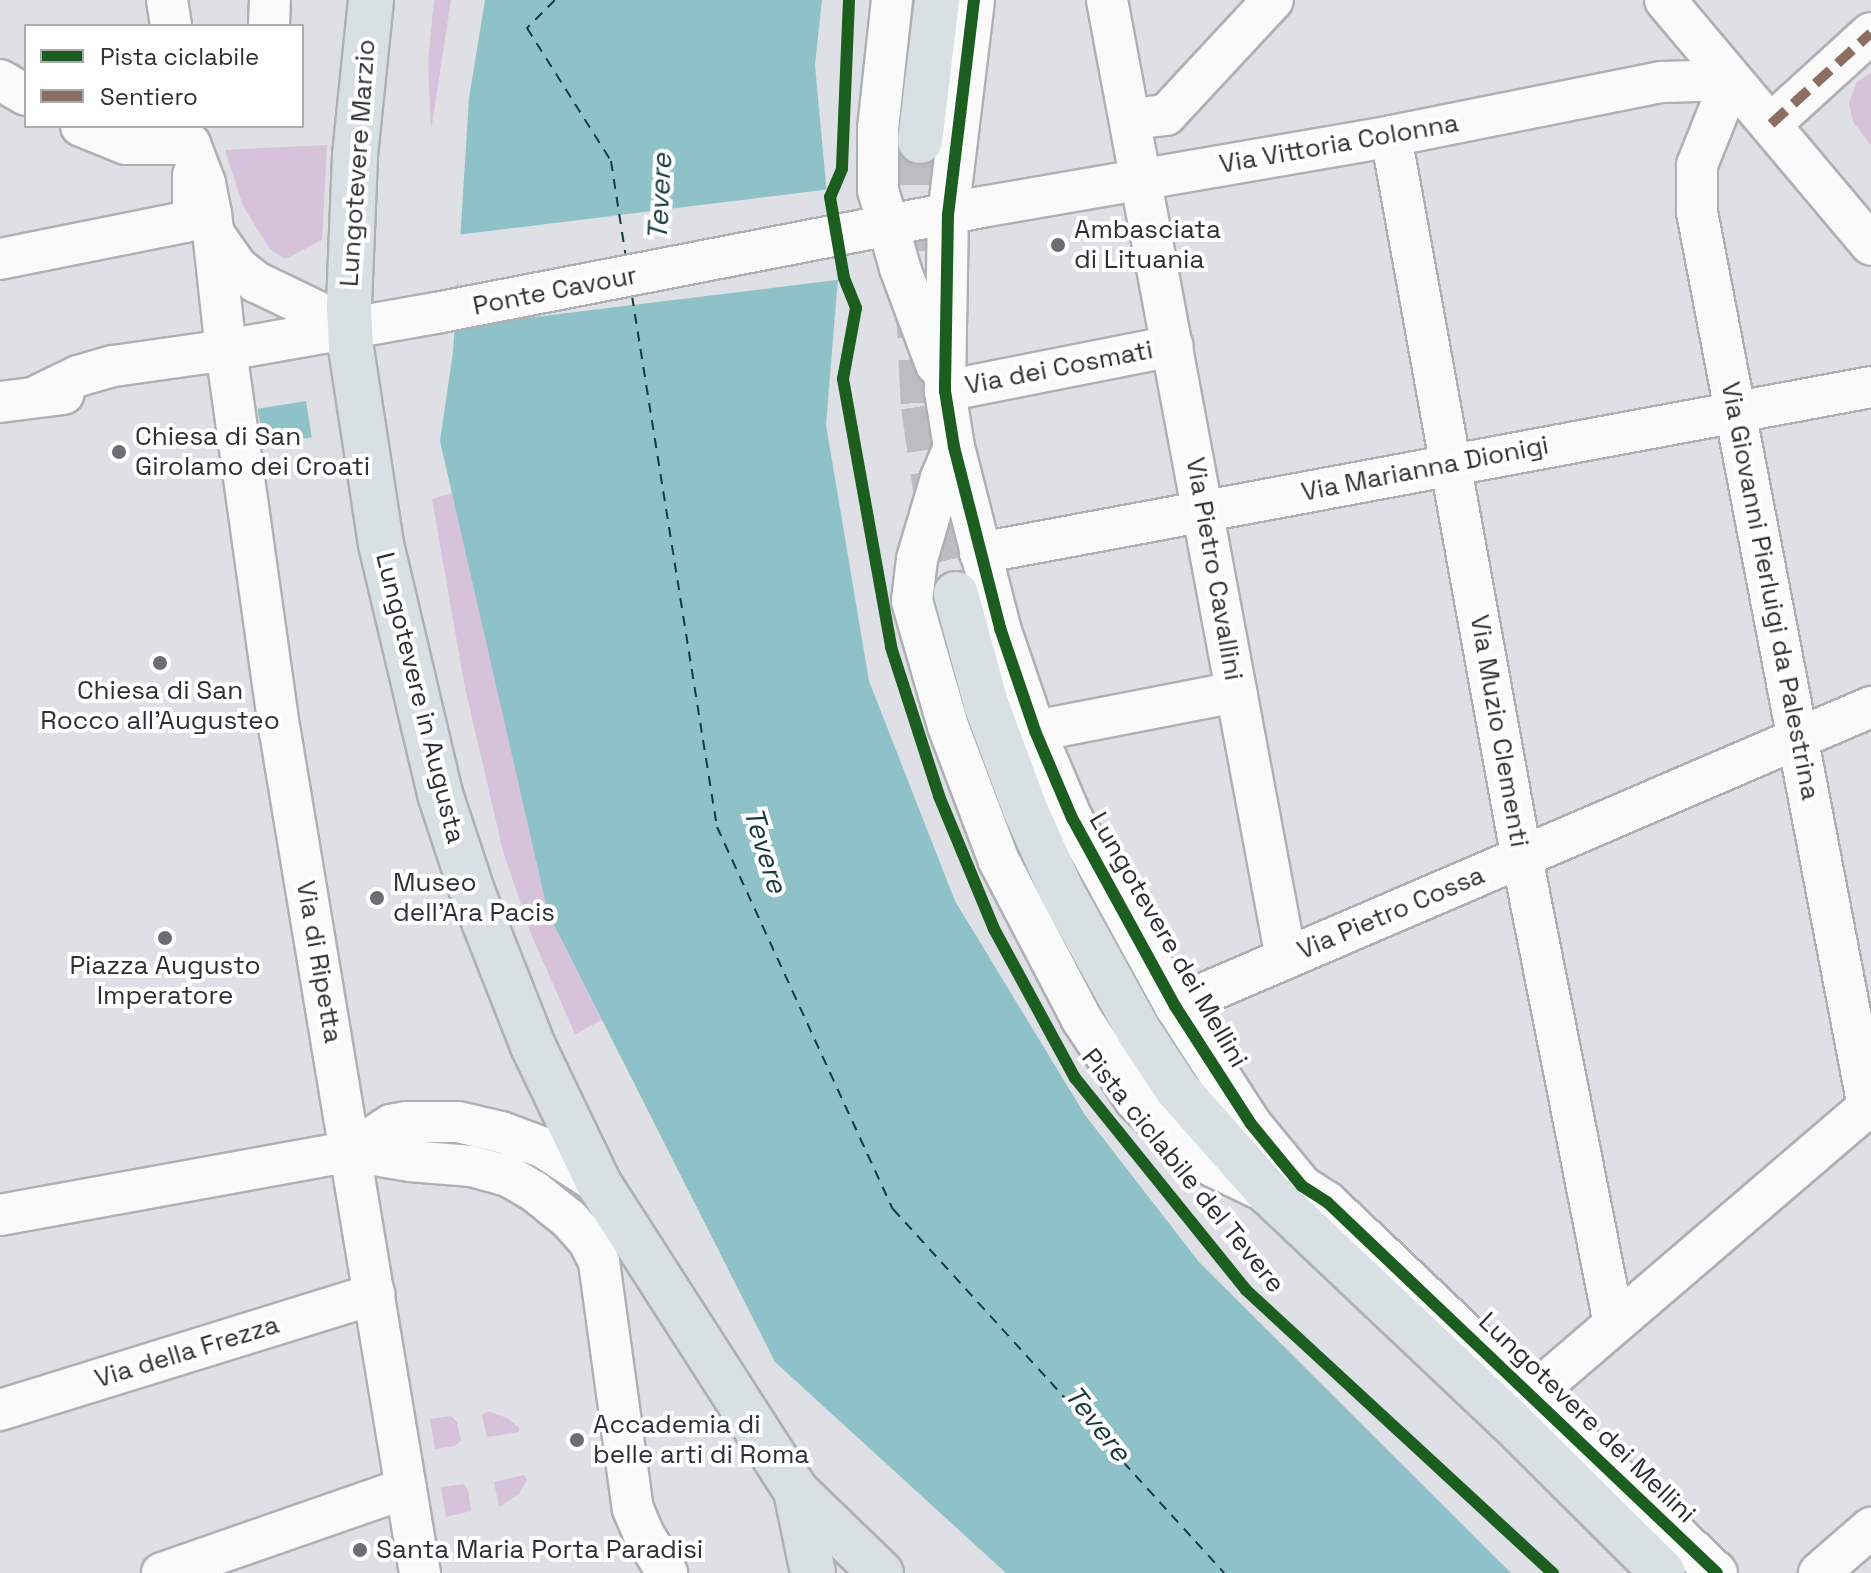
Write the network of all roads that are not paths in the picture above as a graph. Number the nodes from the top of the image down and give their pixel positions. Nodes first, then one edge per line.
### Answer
1 (167, 0) edge
2 (270, 0) edge
3 (371, 0) edge
4 (892, 0) edge
5 (937, 0) edge
6 (974, 0) edge
7 (1107, 0) edge
8 (1273, 0) edge
9 (1665, 0) edge
10 (171, 24) edge
11 (269, 24) edge
12 (1871, 33) edge
13 (0, 80) edge
14 (1731, 80) junction
15 (24, 94) edge
16 (1132, 119) junction
17 (1771, 124) junction
18 (86, 128) edge
19 (189, 135) edge
20 (1391, 136) junction
21 (920, 141) tunnel mouth
22 (1143, 179) junction
23 (948, 214) junction
24 (889, 227) junction
25 (195, 229) junction
26 (1871, 245) edge
27 (0, 259) edge
28 (349, 327) junction
29 (1173, 346) junction
30 (226, 350) junction
31 (1871, 387) edge
32 (945, 391) junction
33 (0, 402) edge
34 (1735, 411) junction
35 (954, 447) junction
36 (1450, 464) junction
37 (1203, 510) junction
38 (980, 553) junction
39 (956, 594) tunnel mouth
40 (1236, 692) junction
41 (1871, 707) edge
42 (1035, 731) junction
43 (1799, 737) junction
44 (1522, 857) junction
45 (1286, 958) junction
46 (1175, 1006) junction
47 (1870, 1106) edge
48 (351, 1151) junction
49 (599, 1184) junction
50 (1270, 1194) junction
51 (0, 1215) edge
52 (374, 1294) junction
53 (1614, 1324) junction
54 (1519, 1406) junction
55 (0, 1410) edge
56 (406, 1488) junction
57 (796, 1491) junction
58 (1871, 1528) edge
59 (162, 1573) edge
60 (420, 1573) edge
61 (667, 1573) edge
62 (813, 1573) edge
63 (881, 1573) edge
64 (1663, 1573) edge
65 (1717, 1573) edge
66 (1819, 1573) edge

1 - 10 street
2 - 11 street
3 - 28 main road, Lungotevere Marzio
4 - 24 street
5 - 21 main road
6 - 23 street, Lungotevere dei Mellini
7 - 16 street, Via Pietro Cavallini
8 - 16 street
9 - 14 street
12 - 17 street
13 - 15 street
14 - 17 street
14 - 20 street, Via Vittoria Colonna
14 - 34 street, Via Giovanni Pierluigi da Palestrina
16 - 22 street, Via Pietro Cavallini
17 - 26 street
18 - 19 street
19 - 25 street, Via di Ripetta
20 - 22 street, Via Vittoria Colonna
20 - 36 street, Via Muzio Clementi
22 - 23 street, Via Vittoria Colonna
22 - 29 street, Via Pietro Cavallini
23 - 24 street, Ponte Cavour
23 - 32 street, Lungotevere dei Mellini
24 - 28 street, Ponte Cavour
24 - 32 street
25 - 27 street
25 - 28 street
25 - 30 street, Via di Ripetta
28 - 30 street, Ponte Cavour
28 - 49 main road, Lungotevere in Augusta
29 - 32 street, Via dei Cosmati
29 - 37 street, Via Pietro Cavallini
30 - 33 street
30 - 48 street, Via di Ripetta
31 - 34 street, Via Marianna Dionigi
32 - 35 street, Lungotevere dei Mellini
34 - 36 street, Via Marianna Dionigi
34 - 43 street, Via Giovanni Pierluigi da Palestrina
35 - 38 street, Lungotevere dei Mellini
35 - 50 street
36 - 37 street, Via Marianna Dionigi
36 - 44 street, Via Muzio Clementi
37 - 38 street, Via Marianna Dionigi
37 - 40 street, Via Pietro Cavallini
38 - 42 street, Lungotevere dei Mellini
39 - 50 main road, Lungotevere dei Mellini
40 - 42 street
40 - 45 street, Via Pietro Cavallini
41 - 43 street, Via Pietro Cossa
42 - 46 street, Lungotevere dei Mellini
43 - 44 street, Via Pietro Cossa
43 - 47 street, Via Giovanni Pierluigi da Palestrina
44 - 45 street, Via Pietro Cossa
44 - 53 street, Via Muzio Clementi
45 - 46 street, Via Pietro Cossa
46 - 54 street, Lungotevere dei Mellini
47 - 53 street
48 - 49 street
48 - 51 street
48 - 52 street, Via di Ripetta
48 - 61 street
49 - 57 main road, Lungotevere in Augusta
50 - 54 main road, Lungotevere dei Mellini
52 - 55 street, Via della Frezza
52 - 56 street, Via di Ripetta
53 - 54 street
54 - 64 main road, Lungotevere dei Mellini
54 - 65 street, Lungotevere dei Mellini
56 - 59 street
56 - 60 street, Via di Ripetta
57 - 62 main road
57 - 63 main road, Lungotevere in Augusta
58 - 66 street

